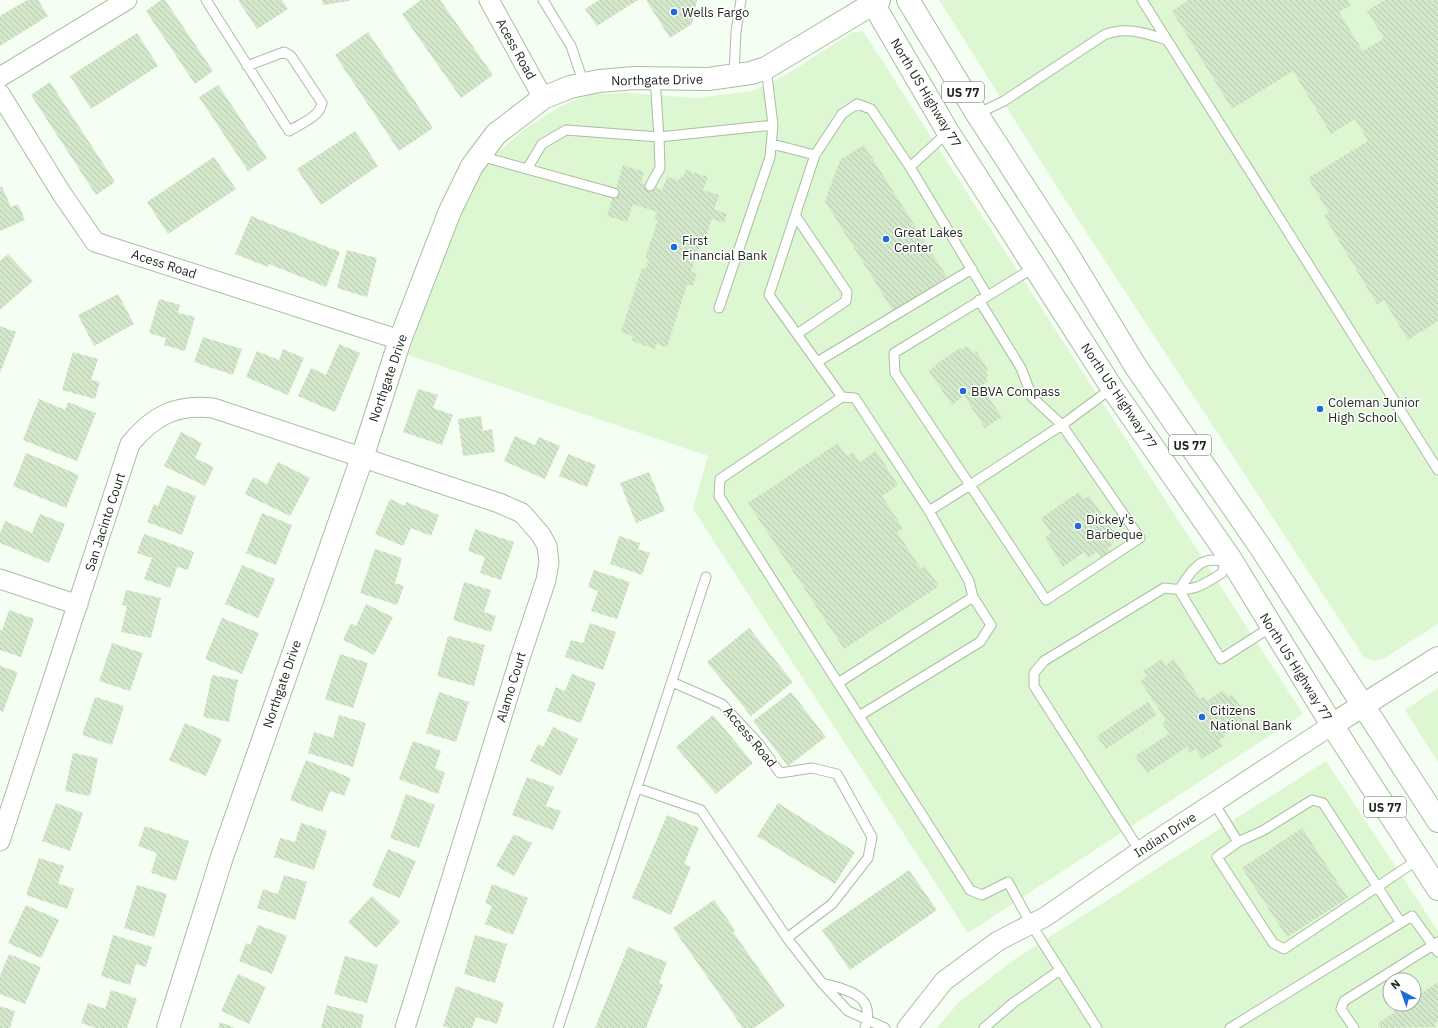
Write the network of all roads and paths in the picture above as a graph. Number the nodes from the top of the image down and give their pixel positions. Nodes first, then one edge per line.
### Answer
1 (127, 0) edge
2 (206, 0) edge
3 (489, 0) edge
4 (543, 0) edge
5 (741, 0) edge
6 (908, 0) edge
7 (1142, 0) edge
8 (874, 1) edge
9 (1167, 40) junction
10 (247, 66) junction
11 (766, 68) junction
12 (734, 76) junction
13 (0, 77) edge
14 (655, 78) junction
15 (584, 84) junction
16 (0, 94) edge
17 (543, 98) junction
18 (977, 114) junction
19 (773, 125) junction
20 (948, 132) junction
21 (659, 137) junction
22 (772, 144) junction
23 (815, 155) junction
24 (480, 156) junction
25 (910, 167) junction
26 (527, 169) junction
27 (650, 186) dead end
28 (614, 193) dead end
29 (795, 215) junction
30 (1035, 266) junction
31 (972, 269) junction
32 (987, 295) junction
33 (978, 300) junction
34 (719, 308) dead end
35 (797, 334) junction
36 (400, 340) junction
37 (817, 362) junction
38 (1112, 388) junction
39 (842, 397) junction
40 (1062, 426) junction
41 (362, 458) junction
42 (1438, 470) edge
43 (970, 485) junction
44 (929, 511) junction
45 (1228, 560) junction
46 (706, 577) dead end
47 (0, 579) edge
48 (1179, 590) junction
49 (973, 597) junction
50 (78, 605) junction
51 (1272, 627) junction
52 (1438, 658) edge
53 (672, 682) junction
54 (838, 683) junction
55 (1364, 706) junction
56 (859, 716) junction
57 (1332, 725) junction
58 (637, 788) junction
59 (1214, 803) junction
60 (1438, 821) edge
61 (0, 841) edge
62 (1238, 842) junction
63 (1140, 851) junction
64 (1419, 860) junction
65 (1377, 886) junction
66 (1438, 889) edge
67 (1401, 923) junction
68 (1031, 924) junction
69 (787, 938) junction
70 (1436, 946) edge
71 (1060, 970) junction
72 (822, 983) junction
73 (867, 1025) edge
74 (168, 1028) edge
75 (405, 1028) edge
76 (558, 1028) edge
77 (885, 1028) edge
78 (907, 1028) edge
79 (984, 1028) edge
80 (1097, 1028) edge
81 (1230, 1028) edge
82 (1354, 1028) edge

1 - 13 street
2 - 10 lane
3 - 17 street, Acess Road
4 - 15 lane
5 - 12 lane
6 - 18 main road, US 77
7 - 9 lane
8 - 11 main road, Northgate Drive
8 - 20 main road, North US Highway 77 / US 77
9 - 18 lane
9 - 42 lane
10 - 10 lane
11 - 12 main road, Northgate Drive
11 - 19 lane
12 - 14 main road, Northgate Drive
14 - 15 main road, Northgate Drive
14 - 21 lane
15 - 17 main road, Northgate Drive
16 - 36 street, Acess Road
17 - 24 main road, Northgate Drive
18 - 55 main road, US 77
19 - 21 lane
19 - 22 lane
20 - 25 lane
20 - 30 main road, North US Highway 77 / US 77
21 - 26 lane
21 - 27 lane
22 - 23 lane
22 - 34 lane
23 - 25 lane
23 - 29 lane
24 - 26 lane
24 - 36 main road, Northgate Drive
25 - 31 lane
26 - 28 lane
29 - 35 lane
29 - 35 lane
30 - 32 lane
30 - 38 main road, North US Highway 77 / US 77
31 - 32 lane
31 - 37 lane
32 - 33 lane
33 - 40 lane
33 - 43 lane
35 - 37 lane
36 - 41 main road, Northgate Drive
37 - 39 lane
38 - 40 lane
38 - 45 main road, North US Highway 77 / US 77
39 - 44 lane
39 - 54 lane
40 - 43 lane
40 - 43 lane
41 - 50 street, San Jacinto Court
41 - 74 main road, Northgate Drive
41 - 75 street, Alamo Court
43 - 44 lane
44 - 49 lane
45 - 48 lane
45 - 48 lane
45 - 51 main road, North US Highway 77 / US 77
46 - 53 lane
47 - 50 street
48 - 51 lane
48 - 63 lane
49 - 54 lane
49 - 56 lane
50 - 61 street, San Jacinto Court
51 - 57 main road, North US Highway 77 / US 77
52 - 55 main road, Indian Drive
53 - 58 lane
53 - 69 lane, Access Road
54 - 56 lane
55 - 57 main road, Indian Drive
55 - 60 main road, US 77
56 - 68 lane
57 - 59 street, Indian Drive
57 - 64 main road, North US Highway 77 / US 77
58 - 69 lane
58 - 76 lane
59 - 62 lane
59 - 63 street, Indian Drive
62 - 65 lane
62 - 65 lane
63 - 68 street, Indian Drive
64 - 65 lane
64 - 66 main road, North US Highway 77 / US 77
65 - 67 lane
67 - 70 lane
67 - 81 lane
68 - 71 lane
68 - 78 street, Indian Drive
69 - 72 lane
70 - 82 lane
71 - 79 lane
71 - 80 lane
72 - 73 lane
72 - 73 lane
73 - 77 lane

